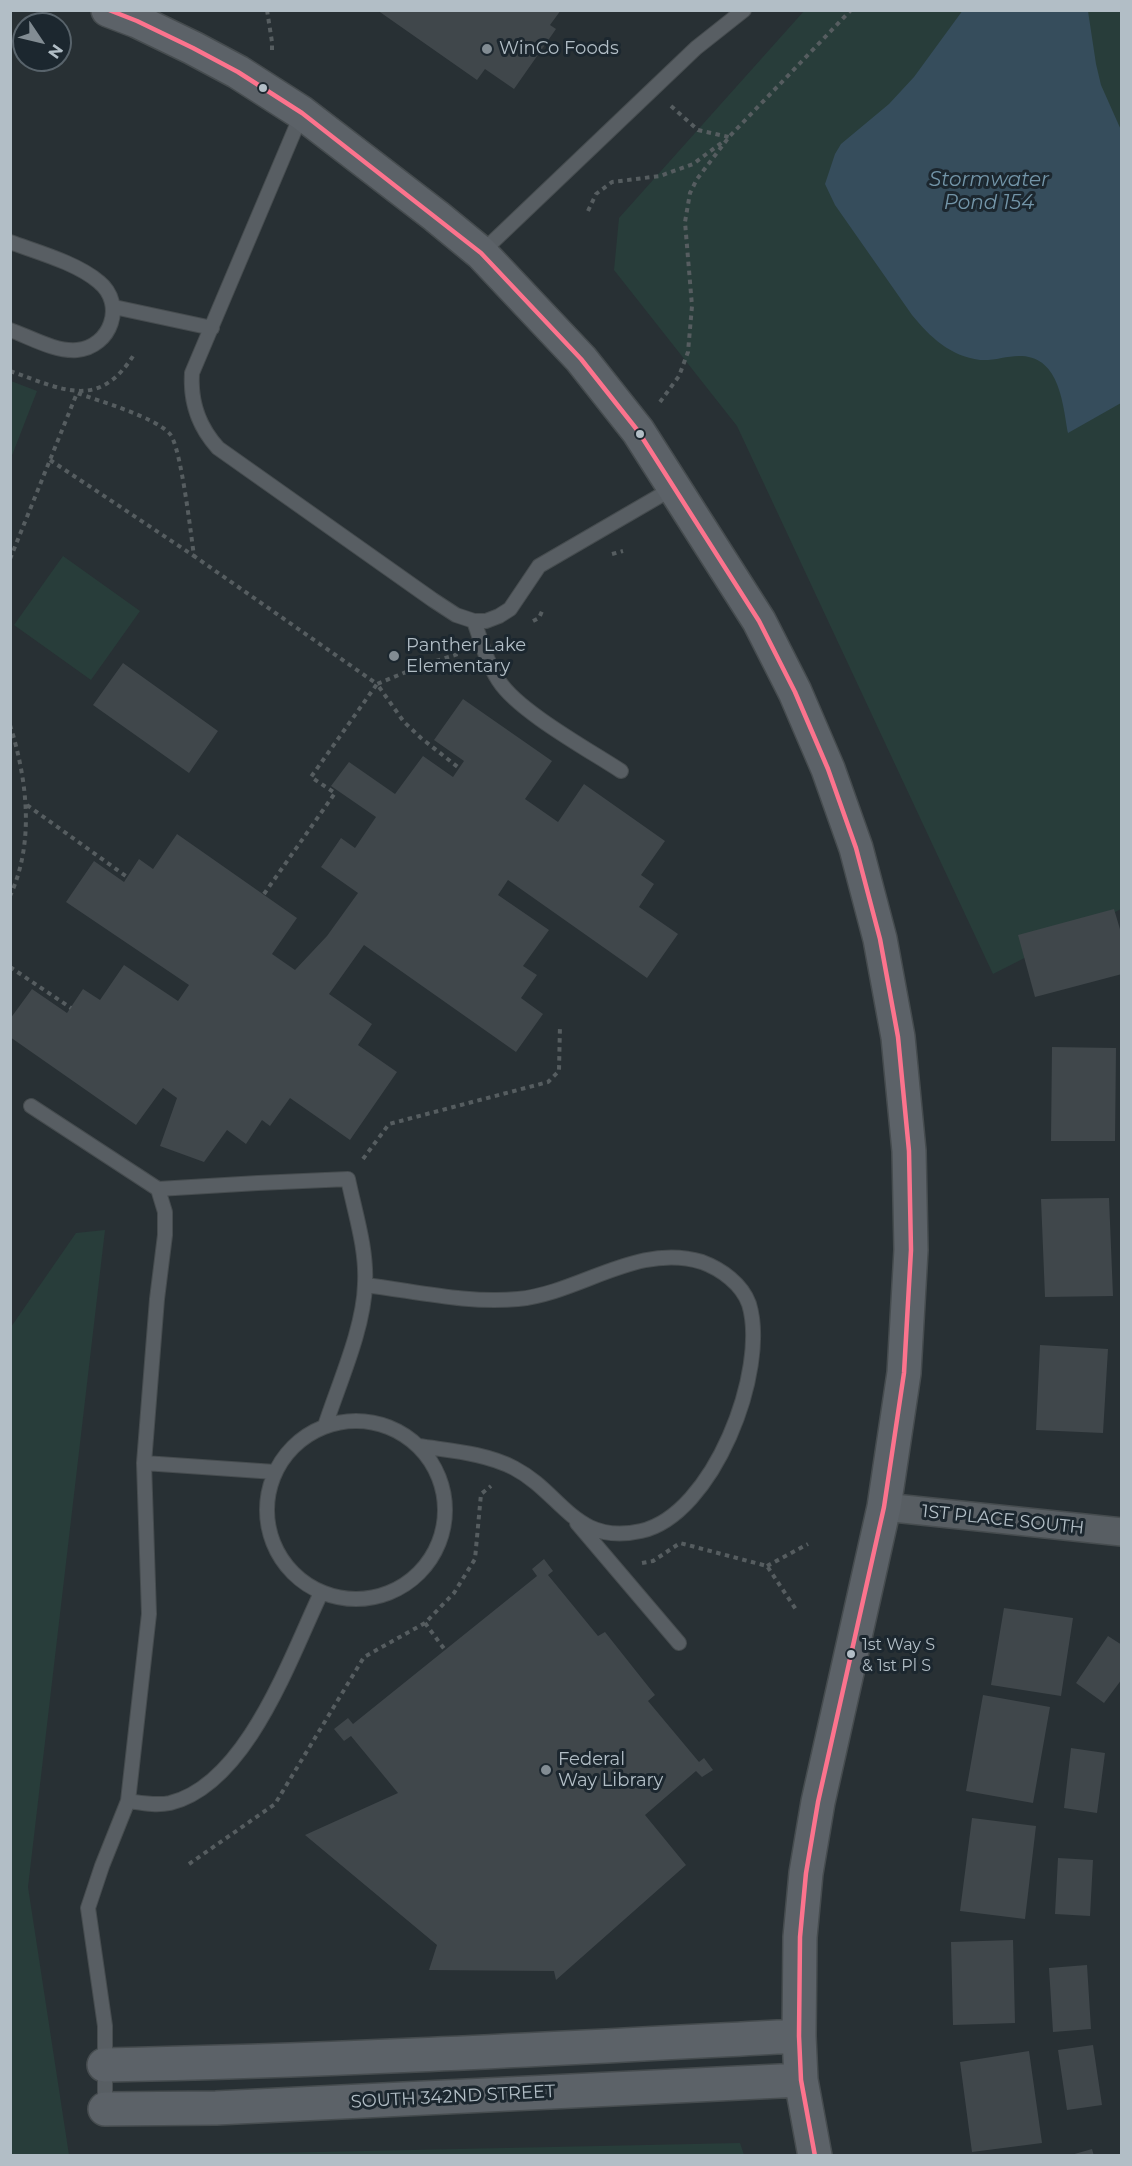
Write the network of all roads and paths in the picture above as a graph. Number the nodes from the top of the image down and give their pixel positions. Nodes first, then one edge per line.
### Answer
1 (108, 10) edge
2 (744, 10) edge
3 (851, 10) edge
4 (653, 90) junction
5 (302, 113) junction
6 (729, 137) junction
7 (588, 211) dead end
8 (10, 242) edge
9 (481, 253) junction
10 (114, 307) junction
11 (212, 328) junction
12 (10, 330) edge
13 (135, 353) dead end
14 (10, 371) edge
15 (77, 393) junction
16 (638, 431) junction
17 (50, 460) junction
18 (675, 487) junction
19 (623, 551) dead end
20 (194, 556) junction
21 (607, 556) dead end
22 (10, 559) edge
23 (547, 600) dead end
24 (474, 621) junction
25 (531, 623) dead end
26 (483, 646) junction
27 (377, 684) junction
28 (10, 725) edge
29 (459, 768) dead end
30 (621, 771) dead end
31 (26, 804) junction
32 (127, 877) dead end
33 (264, 894) dead end
34 (10, 896) edge
35 (10, 967) edge
36 (71, 1008) dead end
37 (560, 1025) dead end
38 (31, 1106) dead end
39 (348, 1179) junction
40 (158, 1190) junction
41 (365, 1285) junction
42 (325, 1426) junction
43 (419, 1446) junction
44 (144, 1463) junction
45 (275, 1472) junction
46 (499, 1487) dead end
47 (885, 1507) junction
48 (572, 1517) junction
49 (1122, 1532) edge
50 (808, 1544) dead end
51 (767, 1566) junction
52 (615, 1568) junction
53 (321, 1593) junction
54 (797, 1611) dead end
55 (425, 1623) junction
56 (679, 1643) dead end
57 (445, 1650) dead end
58 (128, 1801) junction
59 (189, 1864) dead end
60 (799, 2036) junction
61 (104, 2065) junction
62 (801, 2080) junction
63 (105, 2109) joint
64 (815, 2156) edge

1 - 5 main road
2 - 4 lane
3 - 6 path
4 - 6 path
4 - 9 lane
5 - 9 main road
5 - 11 lane
6 - 7 path
6 - 16 path
8 - 10 lane
9 - 16 main road
10 - 11 lane
10 - 12 lane
11 - 24 lane
13 - 15 path
14 - 15 path
15 - 17 path
15 - 20 path
16 - 18 main road
17 - 20 path
17 - 22 path
18 - 24 lane
18 - 47 main road
19 - 21 path
20 - 27 path
23 - 25 path
24 - 26 lane
26 - 27 path
26 - 30 lane
27 - 29 path
27 - 33 path
28 - 31 path
31 - 32 path
31 - 34 path
35 - 36 path
37 - 39 path
38 - 40 lane
39 - 40 lane
39 - 41 lane
40 - 44 lane
41 - 42 lane
41 - 48 lane
42 - 43 lane
42 - 45 lane
43 - 48 lane
43 - 53 lane
44 - 45 lane
44 - 58 lane
45 - 53 lane
46 - 55 path
47 - 49 street, 1ST PLACE SOUTH
47 - 60 main road
48 - 52 lane
50 - 51 path
51 - 52 path
51 - 54 path
52 - 56 lane
53 - 58 lane
55 - 57 path
55 - 59 path
58 - 61 lane
60 - 61 main road
60 - 62 main road
61 - 63 lane
62 - 63 main road, SOUTH 342ND STREET
62 - 64 main road

